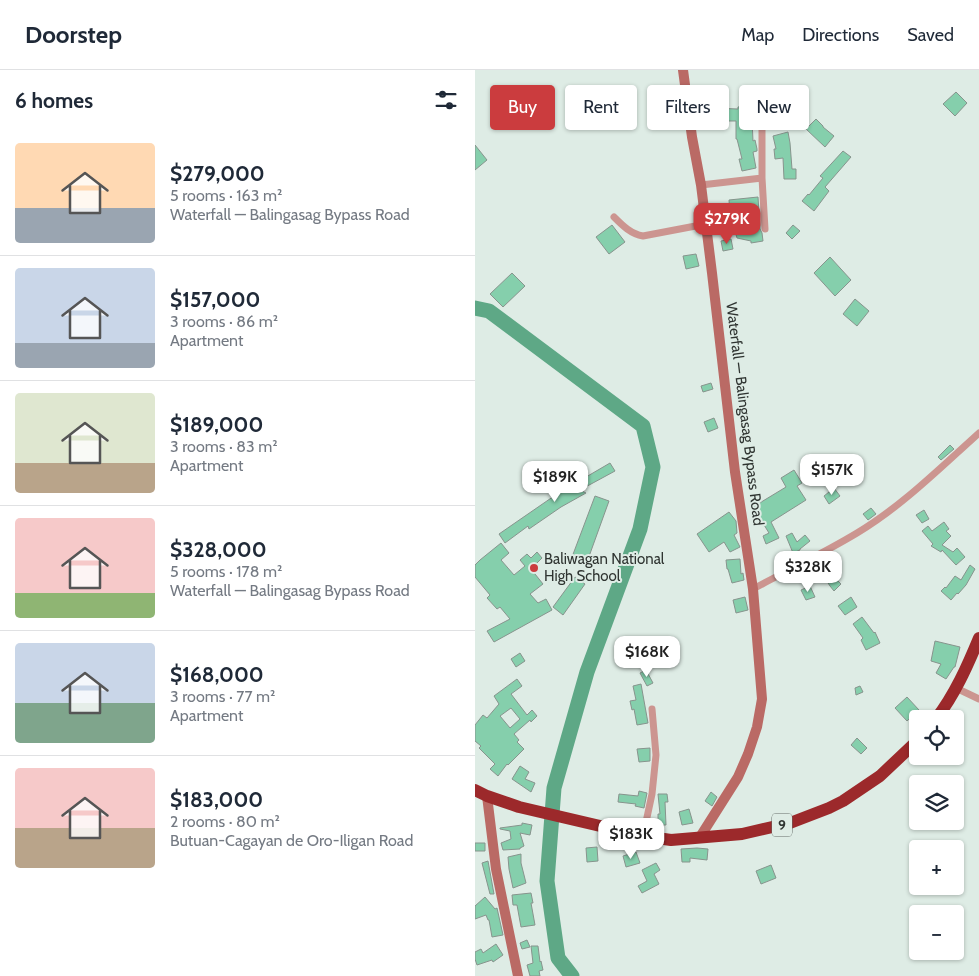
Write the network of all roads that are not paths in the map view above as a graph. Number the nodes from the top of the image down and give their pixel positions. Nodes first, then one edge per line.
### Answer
1 (683, 70) edge
2 (762, 130) edge
3 (762, 178) junction
4 (701, 185) junction
5 (614, 217) dead end
6 (706, 224) junction
7 (765, 229) dead end
8 (979, 433) edge
9 (753, 589) junction
10 (979, 638) edge
11 (956, 688) junction
12 (979, 699) edge
13 (652, 710) dead end
14 (943, 710) edge
15 (909, 749) edge
16 (481, 793) edge
17 (643, 836) junction
18 (700, 837) junction
19 (518, 976) edge

1 - 4 main road, Waterfall ‒ Balingasag Bypass Road
2 - 3 street
3 - 4 street
3 - 7 street
4 - 6 main road, Waterfall ‒ Balingasag Bypass Road
5 - 6 street
6 - 9 main road, Waterfall ‒ Balingasag Bypass Road
8 - 9 street
9 - 18 main road, Waterfall ‒ Balingasag Bypass Road
10 - 11 highway
11 - 12 street
11 - 14 highway
13 - 17 street
15 - 18 highway, 9
16 - 17 highway, 9
16 - 19 main road
17 - 18 highway, 9

